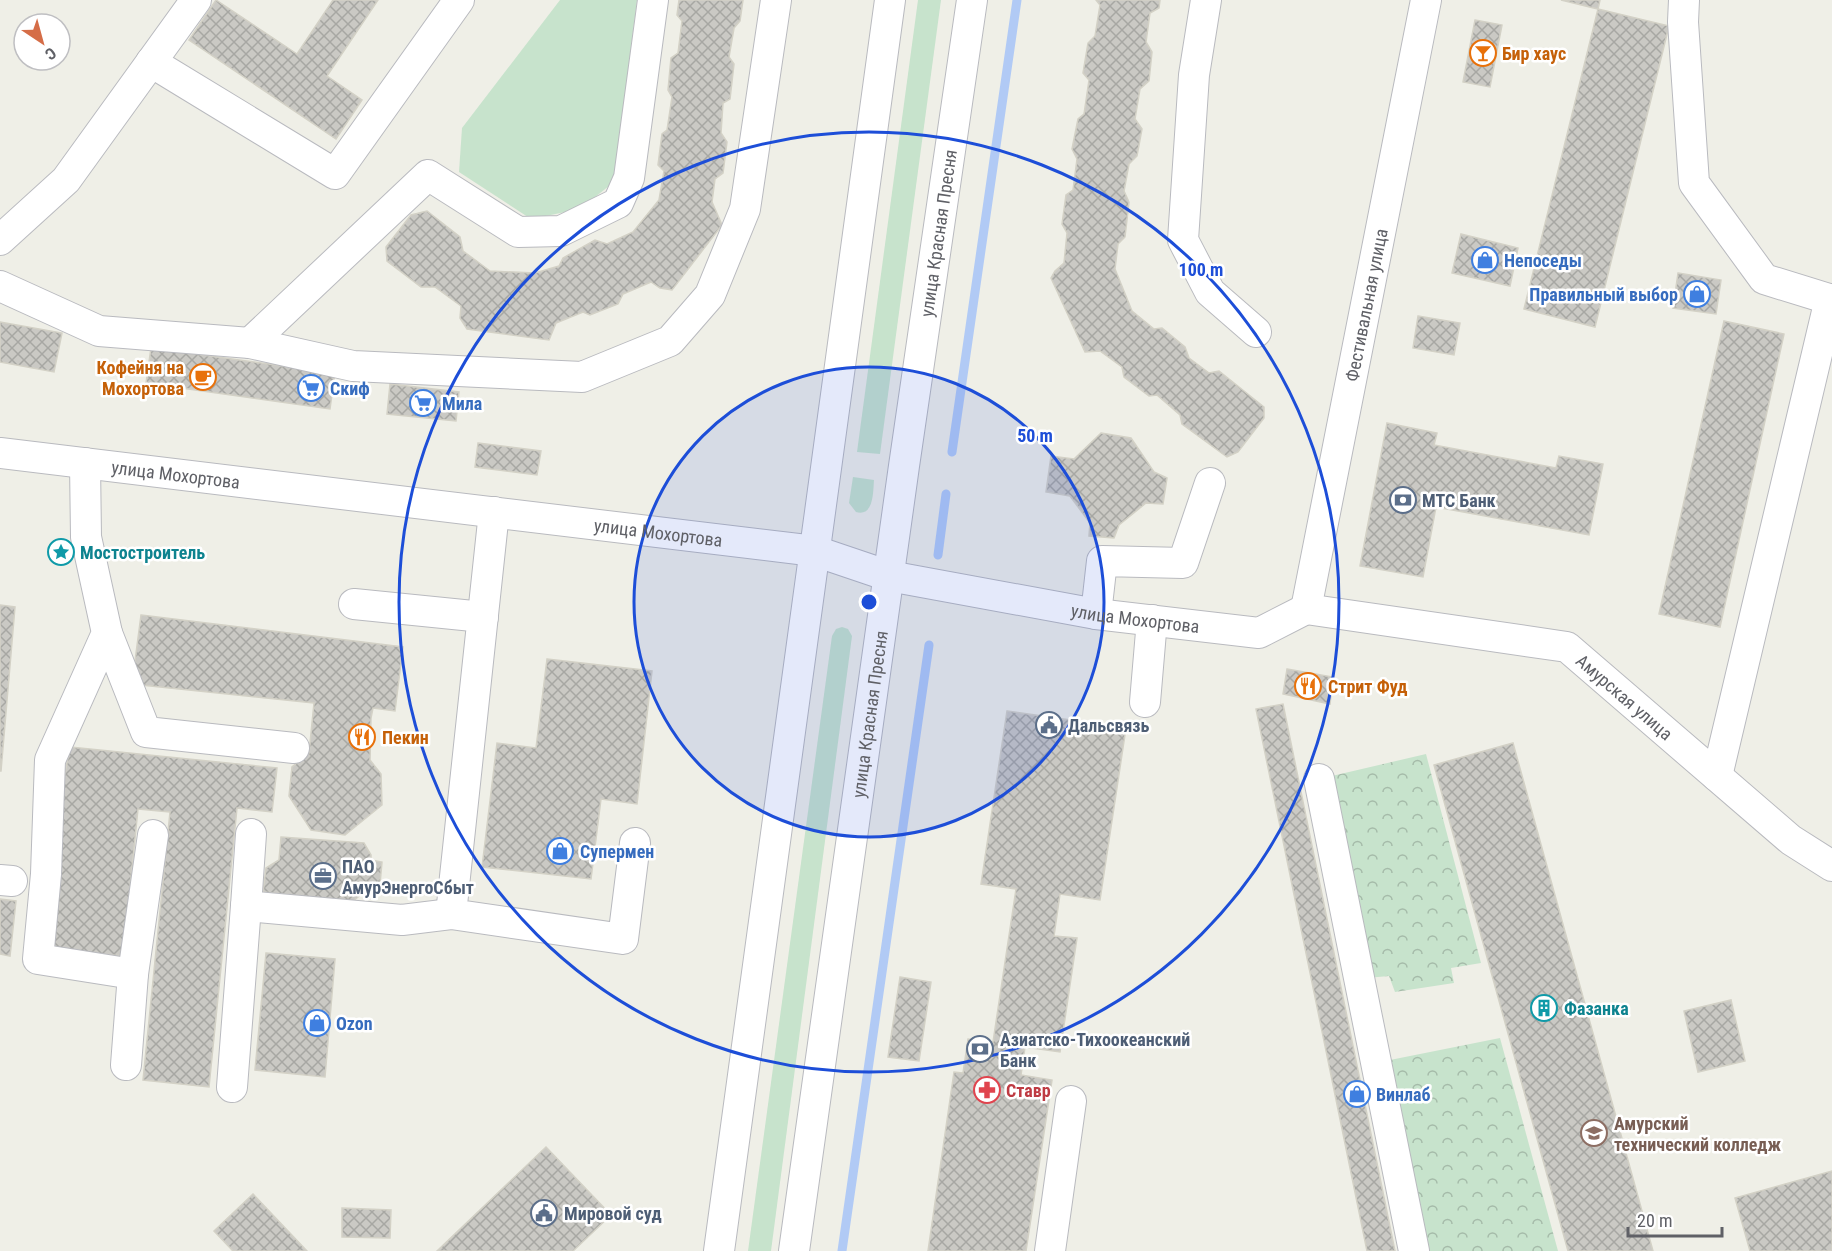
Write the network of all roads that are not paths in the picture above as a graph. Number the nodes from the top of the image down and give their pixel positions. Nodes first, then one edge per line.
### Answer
1 (196, 0) edge
2 (459, 0) edge
3 (653, 0) edge
4 (776, 0) edge
5 (890, 0) edge
6 (972, 0) edge
7 (1206, 0) edge
8 (1426, 0) edge
9 (1684, 0) edge
10 (151, 62) junction
11 (0, 240) edge
12 (0, 286) edge
13 (1831, 299) edge
14 (1256, 332) dead end
15 (250, 343) junction
16 (0, 453) edge
17 (85, 463) junction
18 (1210, 483) dead end
19 (494, 512) junction
20 (815, 551) junction
21 (889, 576) junction
22 (354, 604) dead end
23 (1306, 609) junction
24 (1096, 614) junction
25 (483, 618) junction
26 (1152, 620) junction
27 (107, 633) junction
28 (1145, 702) dead end
29 (294, 748) dead end
30 (1717, 776) junction
31 (1319, 779) dead end
32 (251, 834) dead end
33 (153, 835) dead end
34 (635, 843) dead end
35 (1832, 866) edge
36 (246, 906) junction
37 (451, 914) junction
38 (133, 974) junction
39 (126, 1065) dead end
40 (232, 1086) dead end
41 (1071, 1101) dead end
42 (719, 1251) edge
43 (794, 1251) edge
44 (1050, 1251) edge
45 (1414, 1251) edge

1 - 10 street
2 - 10 street
3 - 15 street
4 - 15 street
5 - 20 street
6 - 21 street, улица Красная Пресня
7 - 14 street
8 - 23 street, Фестивальная улица
9 - 13 street
10 - 11 street
12 - 15 street
13 - 30 street
16 - 17 street, улица Мохортова
17 - 19 street, улица Мохортова
17 - 27 street
18 - 24 street
19 - 20 street, улица Мохортова
19 - 25 street
20 - 21 street, улица Мохортова
20 - 42 street
21 - 24 street, улица Мохортова
21 - 43 street, улица Красная Пресня
22 - 25 street
23 - 26 street, улица Мохортова
23 - 30 street, Амурская улица
24 - 26 street, улица Мохортова
25 - 37 street
26 - 28 street
27 - 29 street
27 - 38 street
30 - 35 street, Амурская улица
31 - 45 street
32 - 36 street
33 - 38 street
34 - 37 street
36 - 37 street
36 - 40 street
38 - 39 street
41 - 44 street

